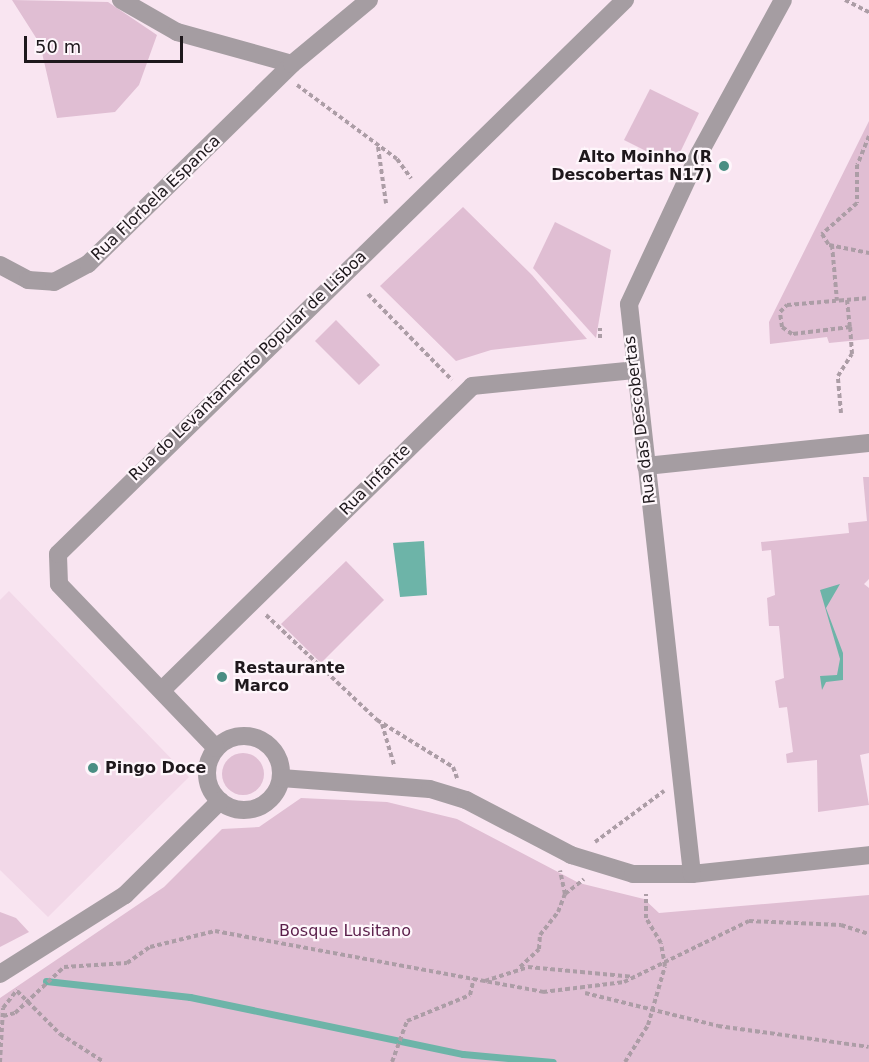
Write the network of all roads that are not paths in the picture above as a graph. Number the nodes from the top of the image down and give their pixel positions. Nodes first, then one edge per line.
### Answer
1 (120, 0) edge
2 (369, 0) edge
3 (625, 0) edge
4 (783, 0) edge
5 (287, 68) junction
6 (0, 265) edge
7 (634, 370) junction
8 (869, 443) edge
9 (646, 466) junction
10 (163, 689) junction
11 (216, 748) junction
12 (281, 778) junction
13 (220, 801) junction
14 (869, 855) edge
15 (692, 874) junction
16 (0, 974) edge

1 - 5 street
2 - 5 street, Rua Florbela Espanca
3 - 10 street, Rua do Levantamento Popular de Lisboa
4 - 7 street, Rua das Descobertas
5 - 6 street, Rua Florbela Espanca
7 - 9 street, Rua das Descobertas
7 - 10 street, Rua Infante
8 - 9 street
9 - 15 street, Rua das Descobertas
10 - 11 street, Rua do Levantamento Popular de Lisboa
11 - 12 street
11 - 13 street
12 - 13 street
12 - 15 street
13 - 16 street
14 - 15 street

